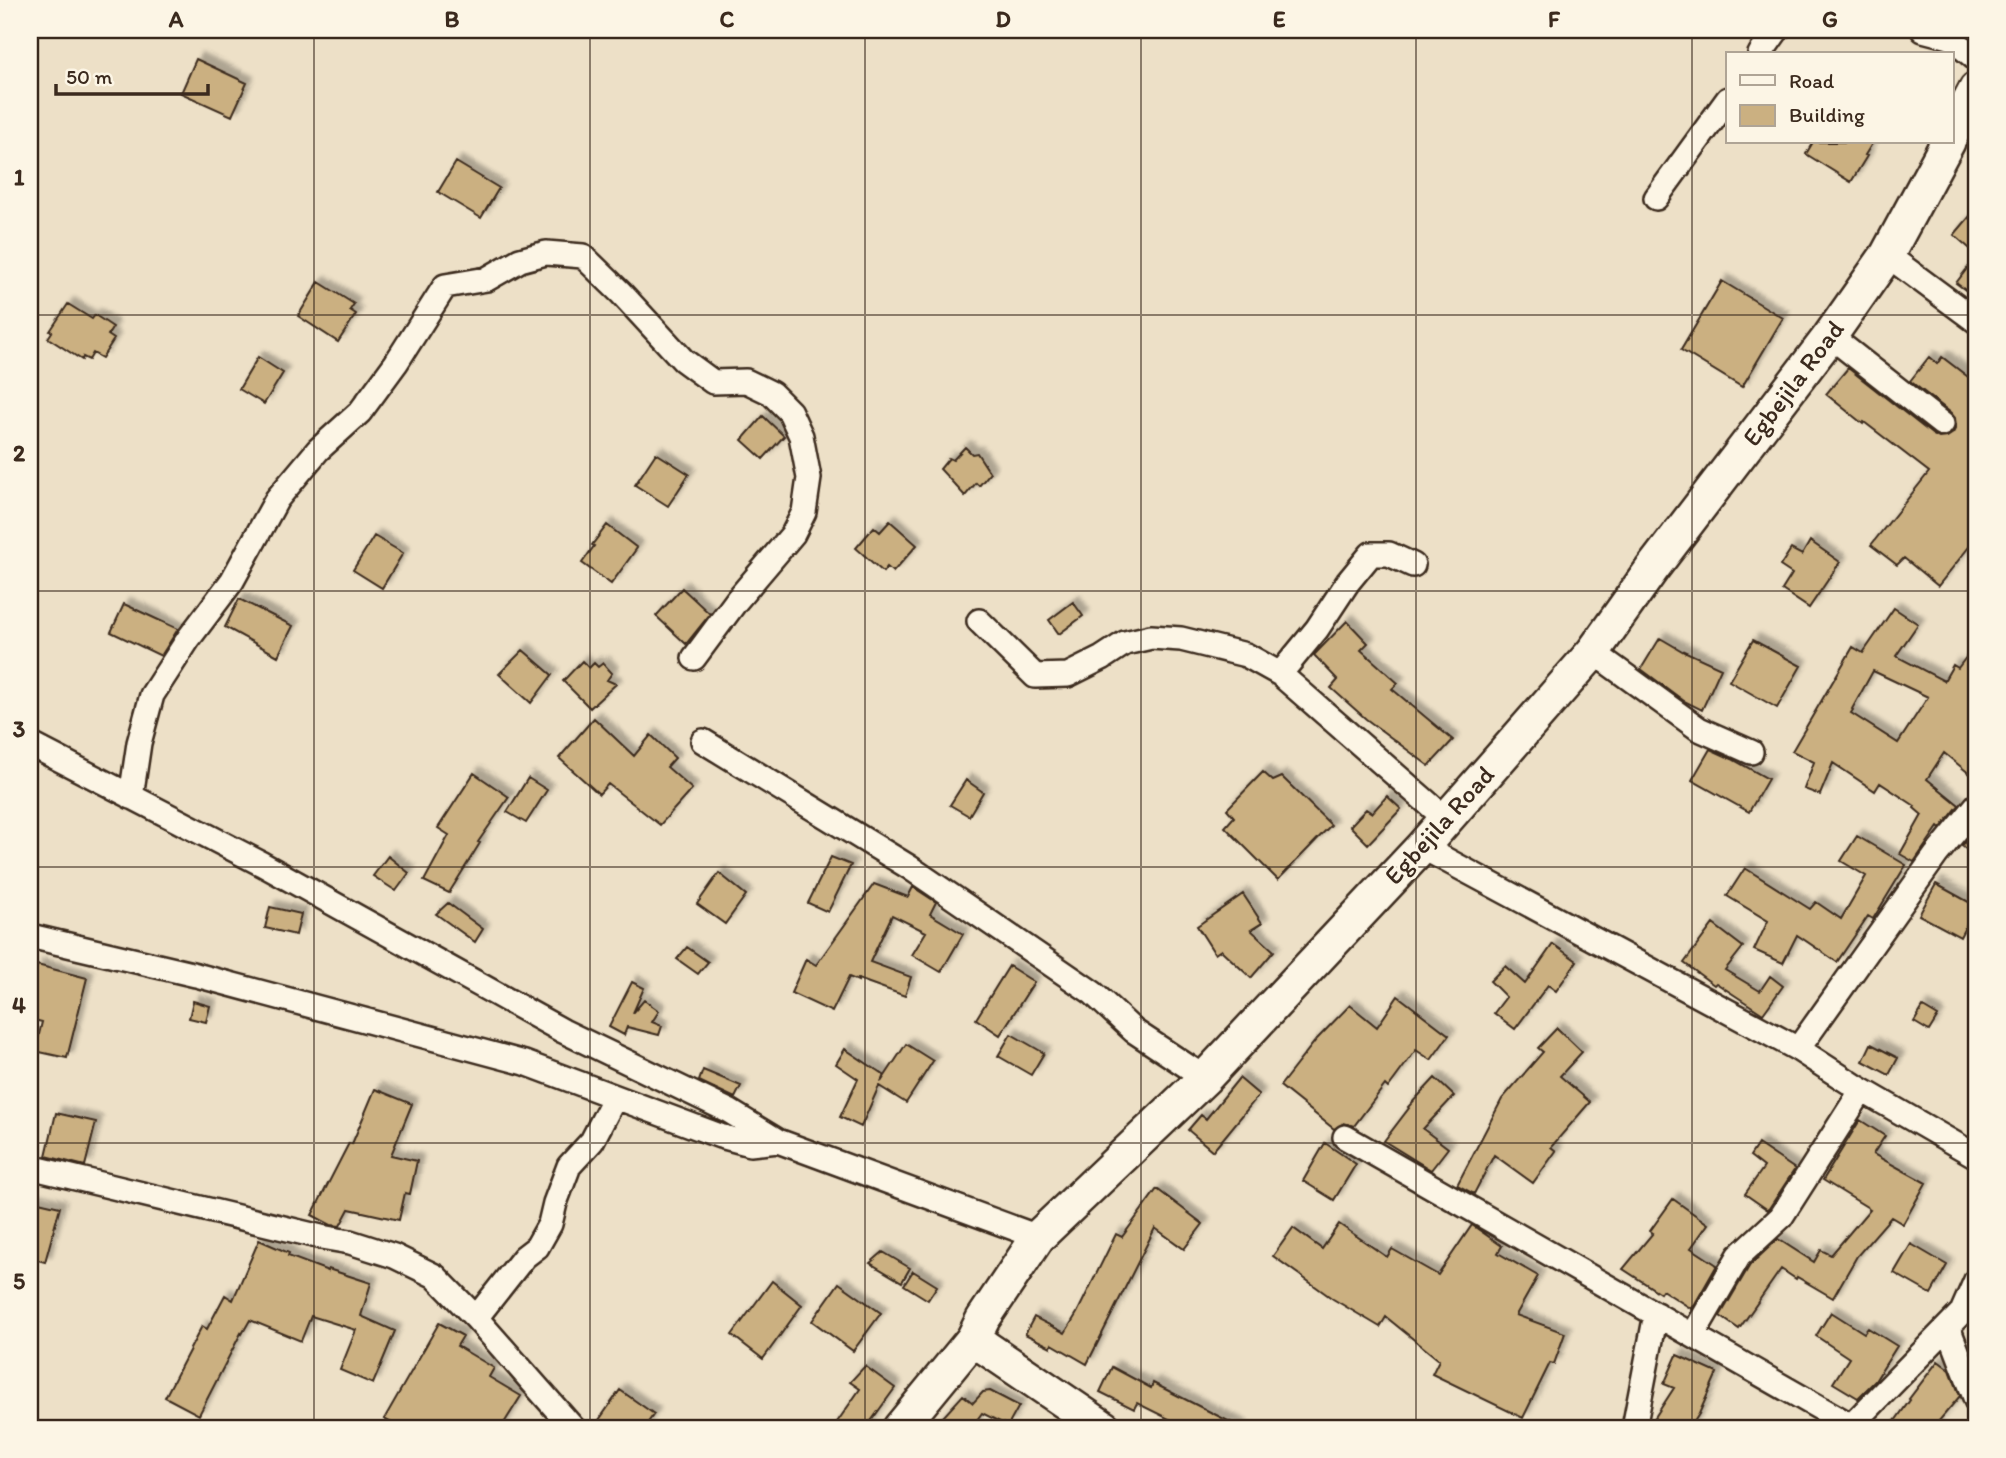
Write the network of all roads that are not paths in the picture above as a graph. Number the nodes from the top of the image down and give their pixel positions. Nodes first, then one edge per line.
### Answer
1 (1777, 30) edge
2 (1923, 30) edge
3 (1761, 52) edge
4 (1976, 59) edge
5 (1976, 89) edge
6 (1726, 102) edge
7 (1954, 130) edge
8 (1947, 144) edge
9 (1656, 198) dead end
10 (1886, 255) junction
11 (1976, 321) edge
12 (1830, 336) junction
13 (1942, 424) dead end
14 (1413, 565) dead end
15 (979, 621) dead end
16 (1593, 652) junction
17 (694, 657) dead end
18 (1280, 674) junction
19 (703, 741) dead end
20 (30, 744) edge
21 (1751, 752) dead end
22 (131, 797) junction
23 (1976, 807) edge
24 (1446, 819) junction
25 (1422, 847) junction
26 (30, 936) edge
27 (1798, 1049) junction
28 (1205, 1077) junction
29 (1862, 1090) junction
30 (615, 1097) junction
31 (1345, 1137) dead end
32 (778, 1141) junction
33 (1976, 1156) edge
34 (30, 1167) edge
35 (1038, 1237) junction
36 (1976, 1280) edge
37 (1656, 1314) junction
38 (475, 1318) junction
39 (1948, 1327) junction
40 (1693, 1335) junction
41 (973, 1339) junction
42 (1976, 1400) edge
43 (1854, 1427) edge
44 (573, 1428) edge
45 (901, 1428) edge
46 (1104, 1428) edge
47 (1634, 1428) edge

1 - 3 street
2 - 4 street
5 - 7 street
6 - 9 street
8 - 10 street, Egbejila Road
10 - 11 street
10 - 12 street, Egbejila Road
12 - 13 street
12 - 16 street, Egbejila Road
14 - 18 street
15 - 18 street
16 - 21 street
16 - 24 street, Egbejila Road
17 - 22 street
18 - 24 street
19 - 28 street
20 - 22 street
22 - 32 street
23 - 27 street
24 - 25 street, Egbejila Road
25 - 27 street
25 - 28 street, Egbejila Road
26 - 30 street
27 - 29 street
28 - 35 street, Egbejila Road
29 - 33 street
29 - 40 street
30 - 32 street
30 - 38 street
31 - 37 street
32 - 35 street
34 - 38 street
35 - 41 street, Egbejila Road
36 - 39 street
37 - 40 street
37 - 47 street
38 - 44 street
39 - 42 street
39 - 43 street
40 - 43 street
41 - 45 street, Egbejila Road
41 - 46 street

